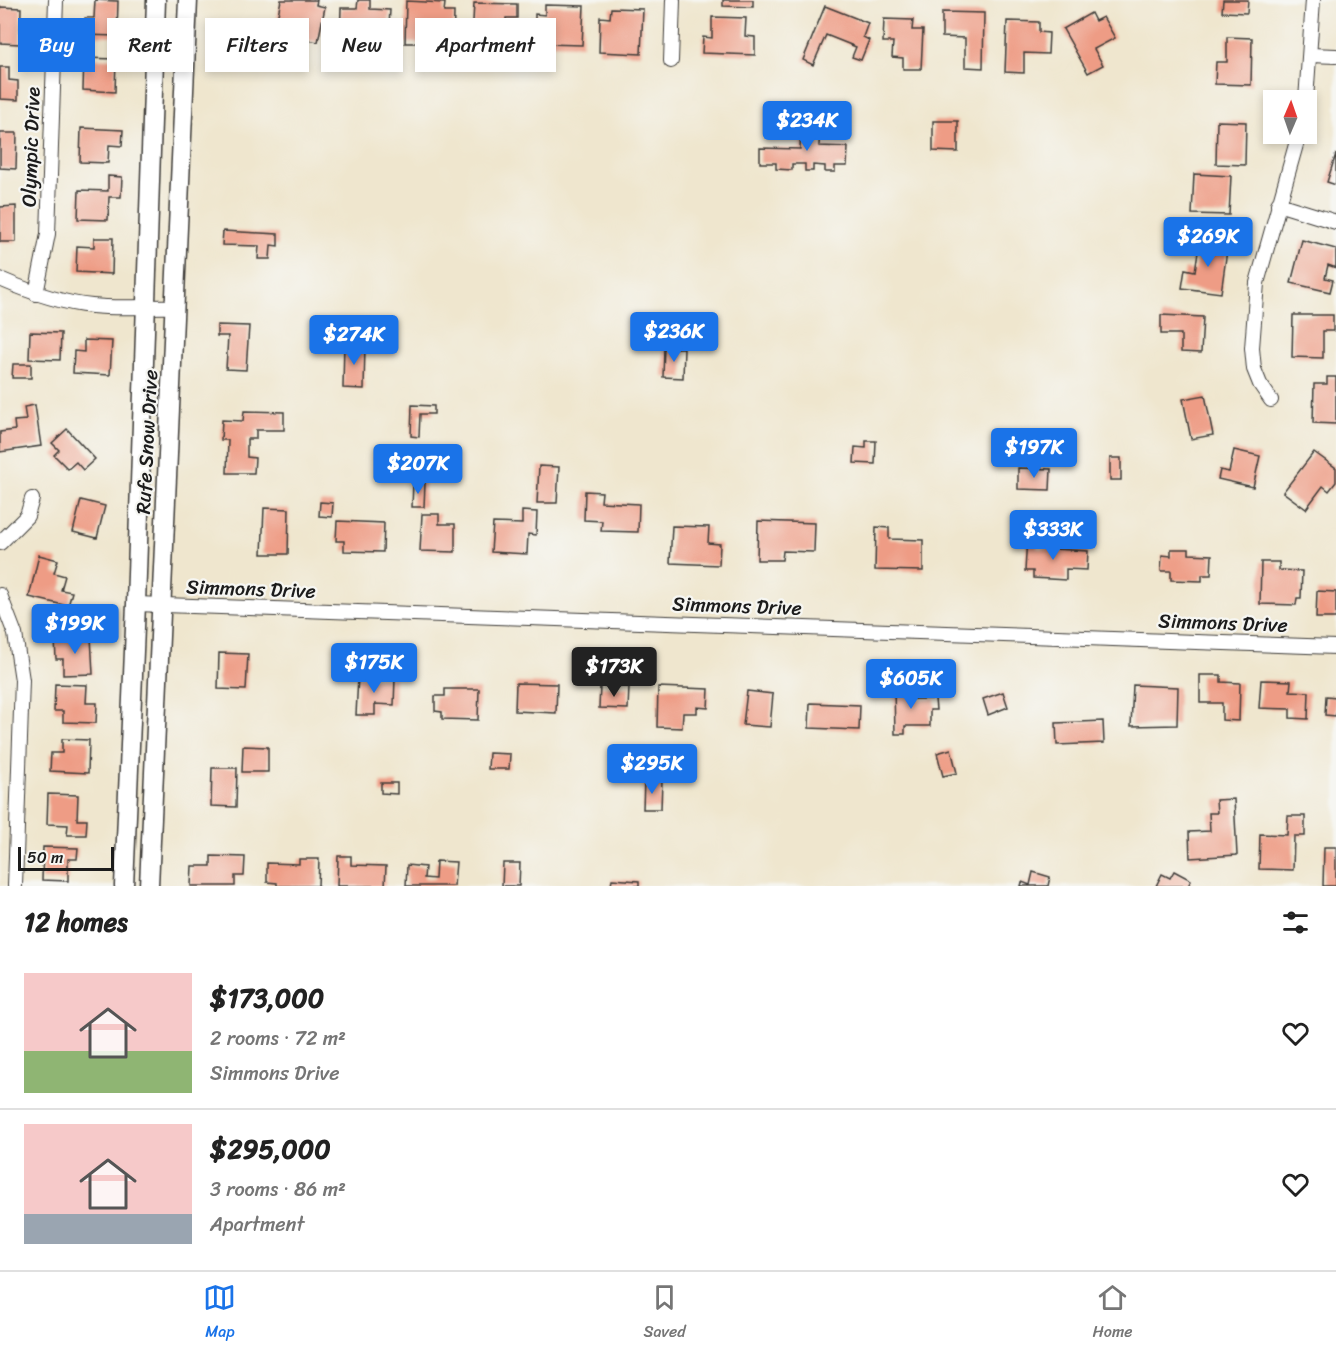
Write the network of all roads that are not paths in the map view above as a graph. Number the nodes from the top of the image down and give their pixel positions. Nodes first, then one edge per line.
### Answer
1 (56, 0) edge
2 (156, 0) edge
3 (188, 0) edge
4 (673, 0) edge
5 (1313, 0) edge
6 (1310, 55) junction
7 (1336, 56) edge
8 (671, 60) dead end
9 (1307, 90) edge
10 (1296, 144) edge
11 (1278, 204) junction
12 (1336, 222) edge
13 (0, 279) edge
14 (36, 294) junction
15 (146, 306) junction
16 (176, 307) junction
17 (1272, 400) dead end
18 (32, 499) dead end
19 (0, 543) edge
20 (0, 595) edge
21 (136, 604) junction
22 (162, 605) junction
23 (1336, 647) edge
24 (15, 886) edge
25 (124, 886) edge
26 (149, 886) edge

1 - 14 street, Olympic Drive
2 - 15 main road, Rufe Snow Drive
3 - 16 main road, Rufe Snow Drive
4 - 8 street
5 - 6 street
6 - 7 street
6 - 9 street
10 - 11 street
11 - 12 street
11 - 17 street
13 - 14 street
14 - 15 street
15 - 16 street
15 - 21 main road, Rufe Snow Drive
16 - 22 main road, Rufe Snow Drive
18 - 19 street
20 - 24 street
21 - 22 street, Simmons Drive
21 - 25 main road, Rufe Snow Drive
22 - 23 street, Simmons Drive
22 - 26 main road, Rufe Snow Drive

